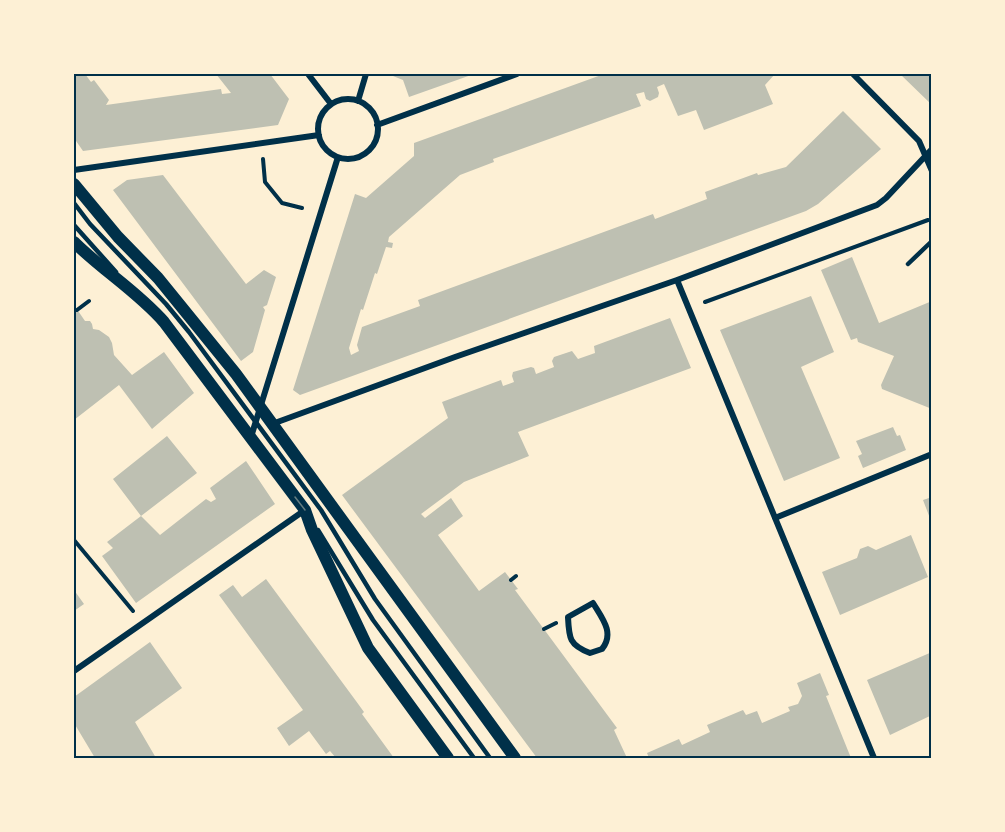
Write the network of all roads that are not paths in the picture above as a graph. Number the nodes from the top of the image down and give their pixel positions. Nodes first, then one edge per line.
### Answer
1 (308, 74) edge
2 (366, 74) edge
3 (517, 74) edge
4 (853, 74) edge
5 (358, 101) junction
6 (331, 104) junction
7 (377, 125) junction
8 (319, 135) junction
9 (932, 149) edge
10 (926, 156) junction
11 (338, 157) junction
12 (74, 170) edge
13 (932, 171) edge
14 (74, 183) edge
15 (74, 203) edge
16 (74, 225) edge
17 (932, 241) edge
18 (74, 242) edge
19 (908, 264) dead end
20 (677, 279) junction
21 (152, 308) junction
22 (261, 409) junction
23 (256, 422) junction
24 (272, 424) junction
25 (251, 438) junction
26 (932, 454) edge
27 (305, 510) junction
28 (775, 518) junction
29 (593, 603) joint
30 (74, 670) edge
31 (448, 759) edge
32 (474, 759) edge
33 (490, 759) edge
34 (515, 759) edge
35 (874, 759) edge

1 - 6 street
2 - 5 street
3 - 7 street
4 - 10 street
5 - 6 street
5 - 7 street
6 - 8 street
7 - 11 street
8 - 11 street
8 - 12 street
9 - 10 street
10 - 13 street
10 - 20 street
11 - 22 street
14 - 22 main road
15 - 23 lane
16 - 21 lane
17 - 19 lane
18 - 21 main road
20 - 24 street
20 - 28 street
21 - 25 main road
22 - 23 street
22 - 24 main road
23 - 25 street
23 - 33 lane
24 - 34 main road
25 - 27 main road
26 - 28 street
27 - 30 street
27 - 31 main road
27 - 32 lane
28 - 35 street
29 - 29 street

